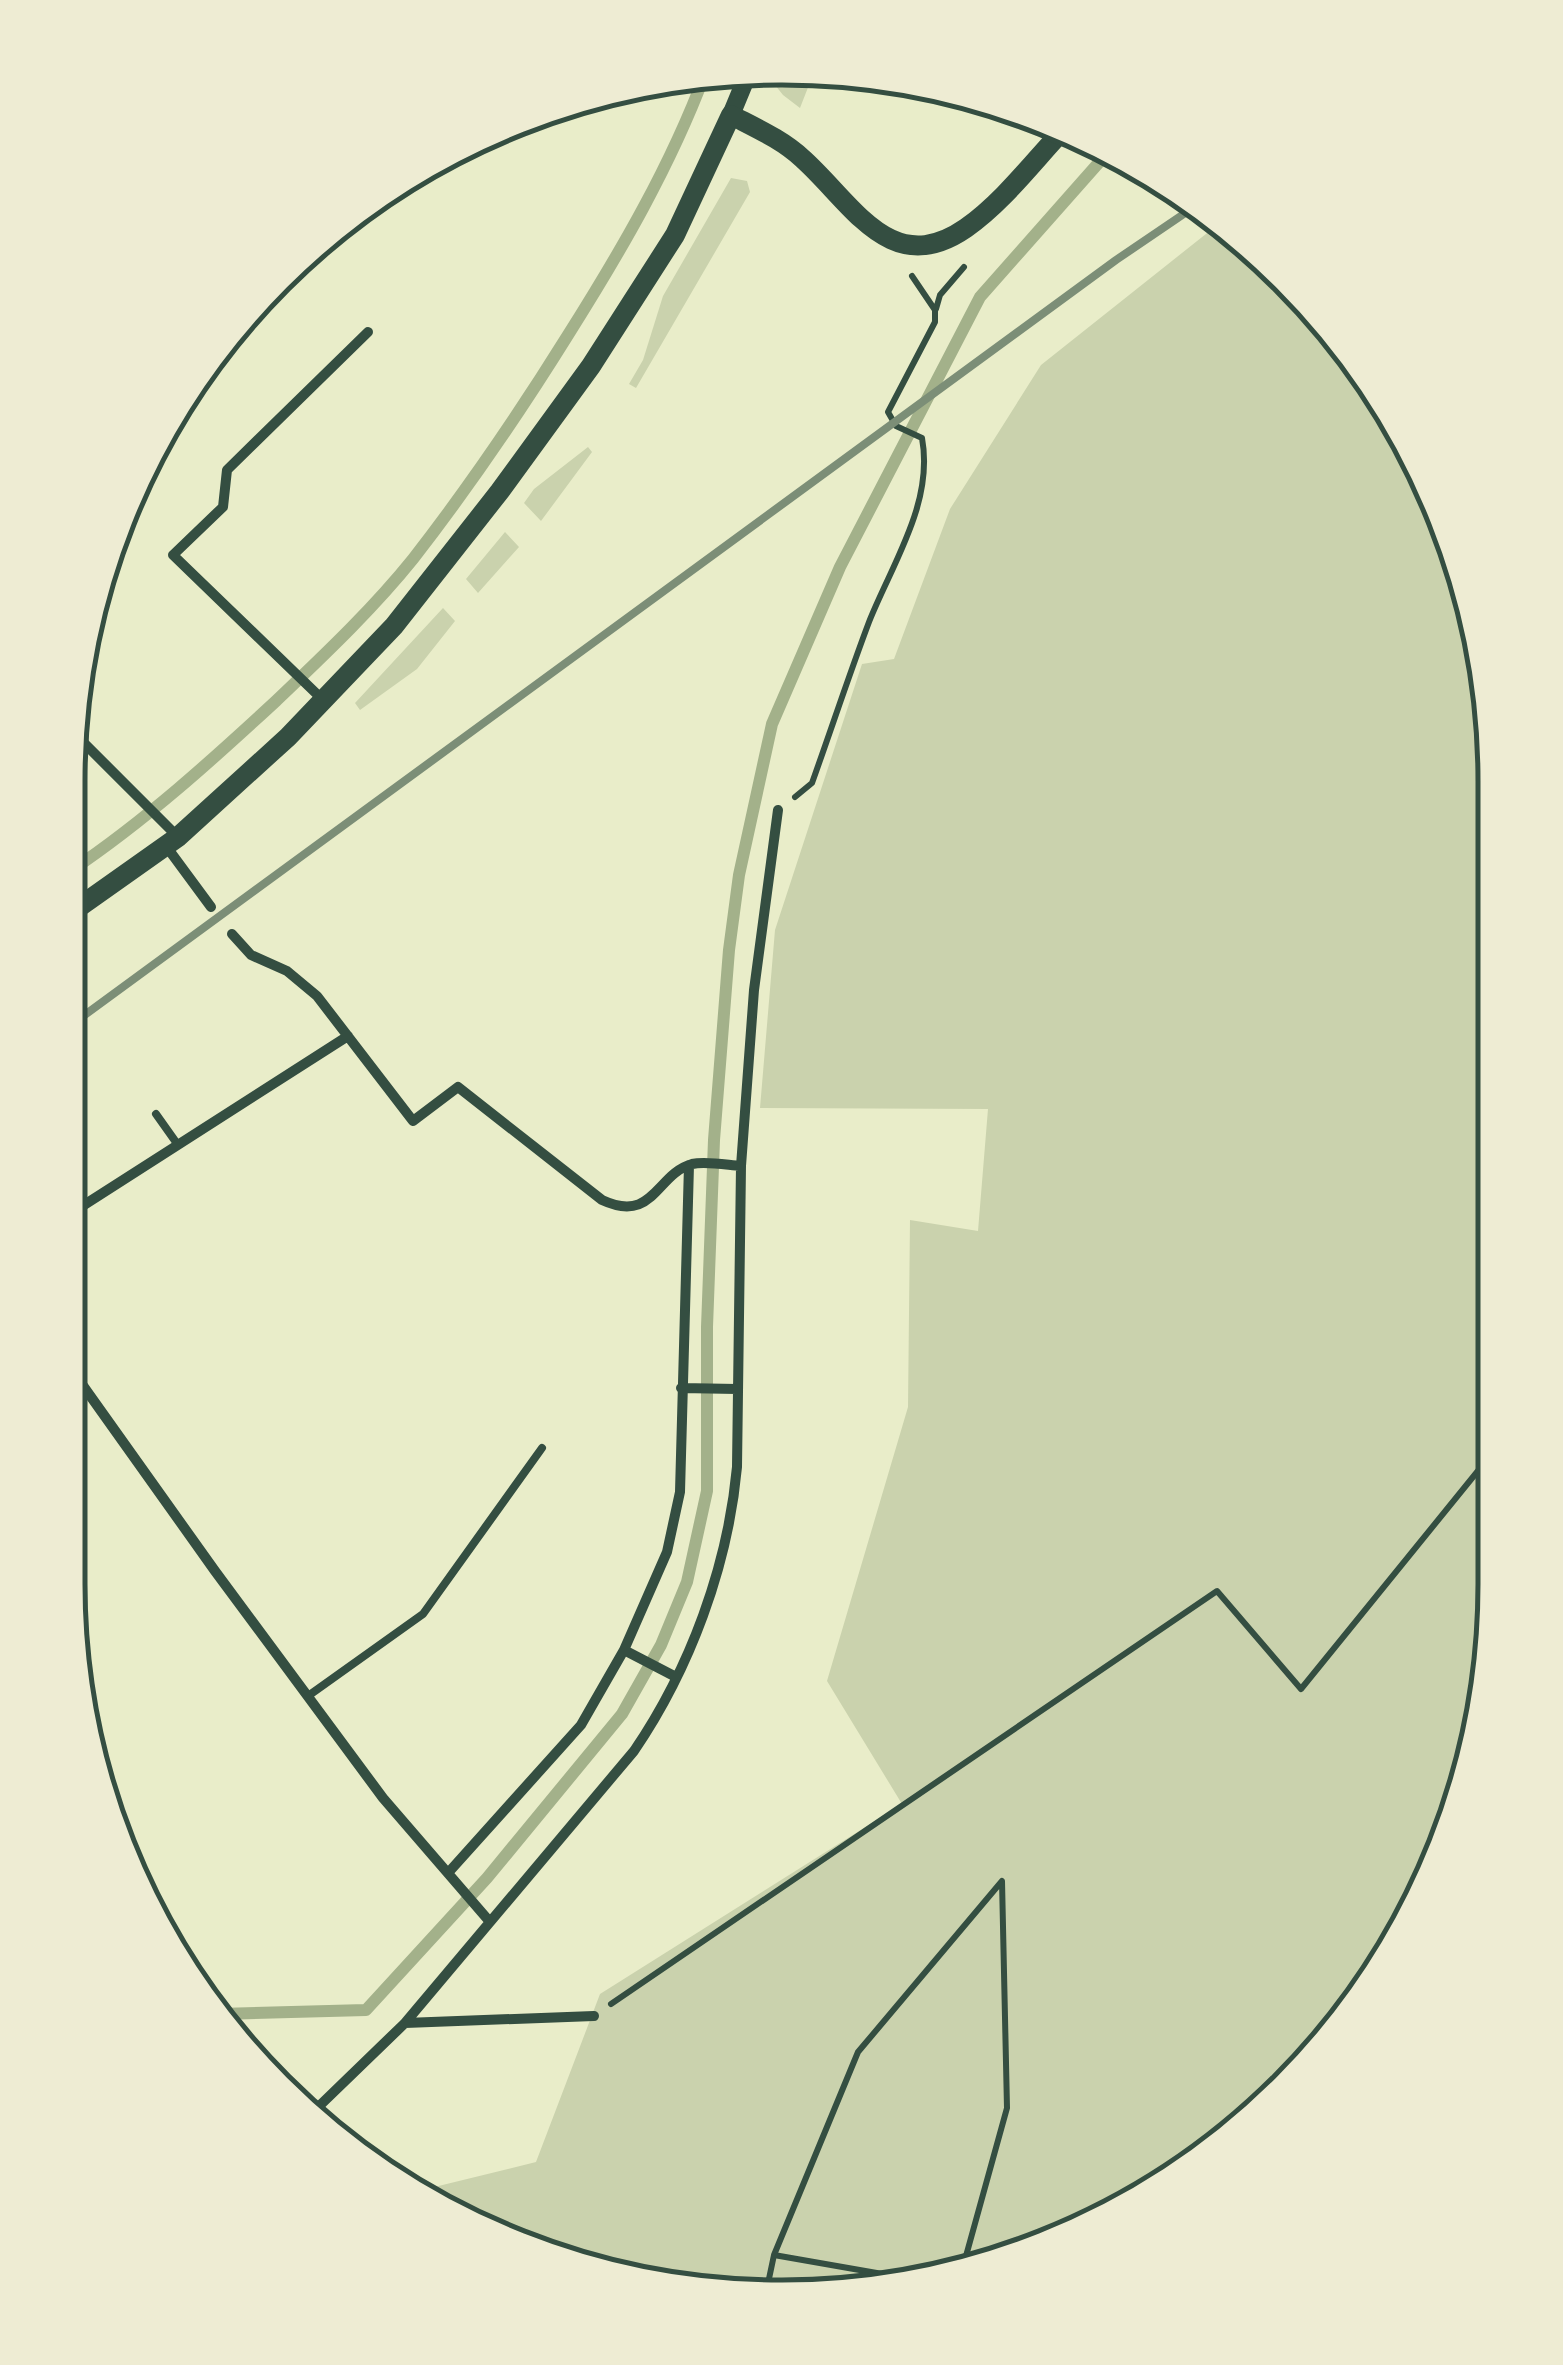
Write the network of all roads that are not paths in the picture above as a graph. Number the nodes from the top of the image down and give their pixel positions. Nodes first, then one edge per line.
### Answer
1 (743, 86) edge
2 (731, 115) junction
3 (1053, 140) edge
4 (368, 332) dead end
5 (315, 693) junction
6 (86, 744) edge
7 (778, 810) road end
8 (172, 841) junction
9 (85, 903) edge
10 (211, 907) dead end
11 (232, 934) dead end
12 (348, 1036) junction
13 (156, 1114) dead end
14 (178, 1146) junction
15 (692, 1164) junction
16 (738, 1165) junction
17 (85, 1205) edge
18 (85, 1388) edge
19 (684, 1388) junction
20 (734, 1389) junction
21 (542, 1448) dead end
22 (627, 1652) junction
23 (672, 1675) junction
24 (308, 1696) junction
25 (451, 1877) junction
26 (486, 1918) junction
27 (594, 2016) road end
28 (405, 2023) junction
29 (320, 2105) edge

1 - 2 street
2 - 3 main road
2 - 5 main road
4 - 5 street
5 - 8 main road
6 - 8 street
7 - 16 street
8 - 9 main road
8 - 10 street
11 - 12 street
12 - 14 street
12 - 15 street
13 - 14 lane
14 - 17 street
15 - 16 street
15 - 19 street
16 - 20 street
18 - 24 street
19 - 20 street
19 - 22 street
20 - 23 street
21 - 24 lane
22 - 23 street
22 - 25 street
23 - 26 street
24 - 25 street
25 - 26 street
26 - 28 street
27 - 28 street
28 - 29 street

